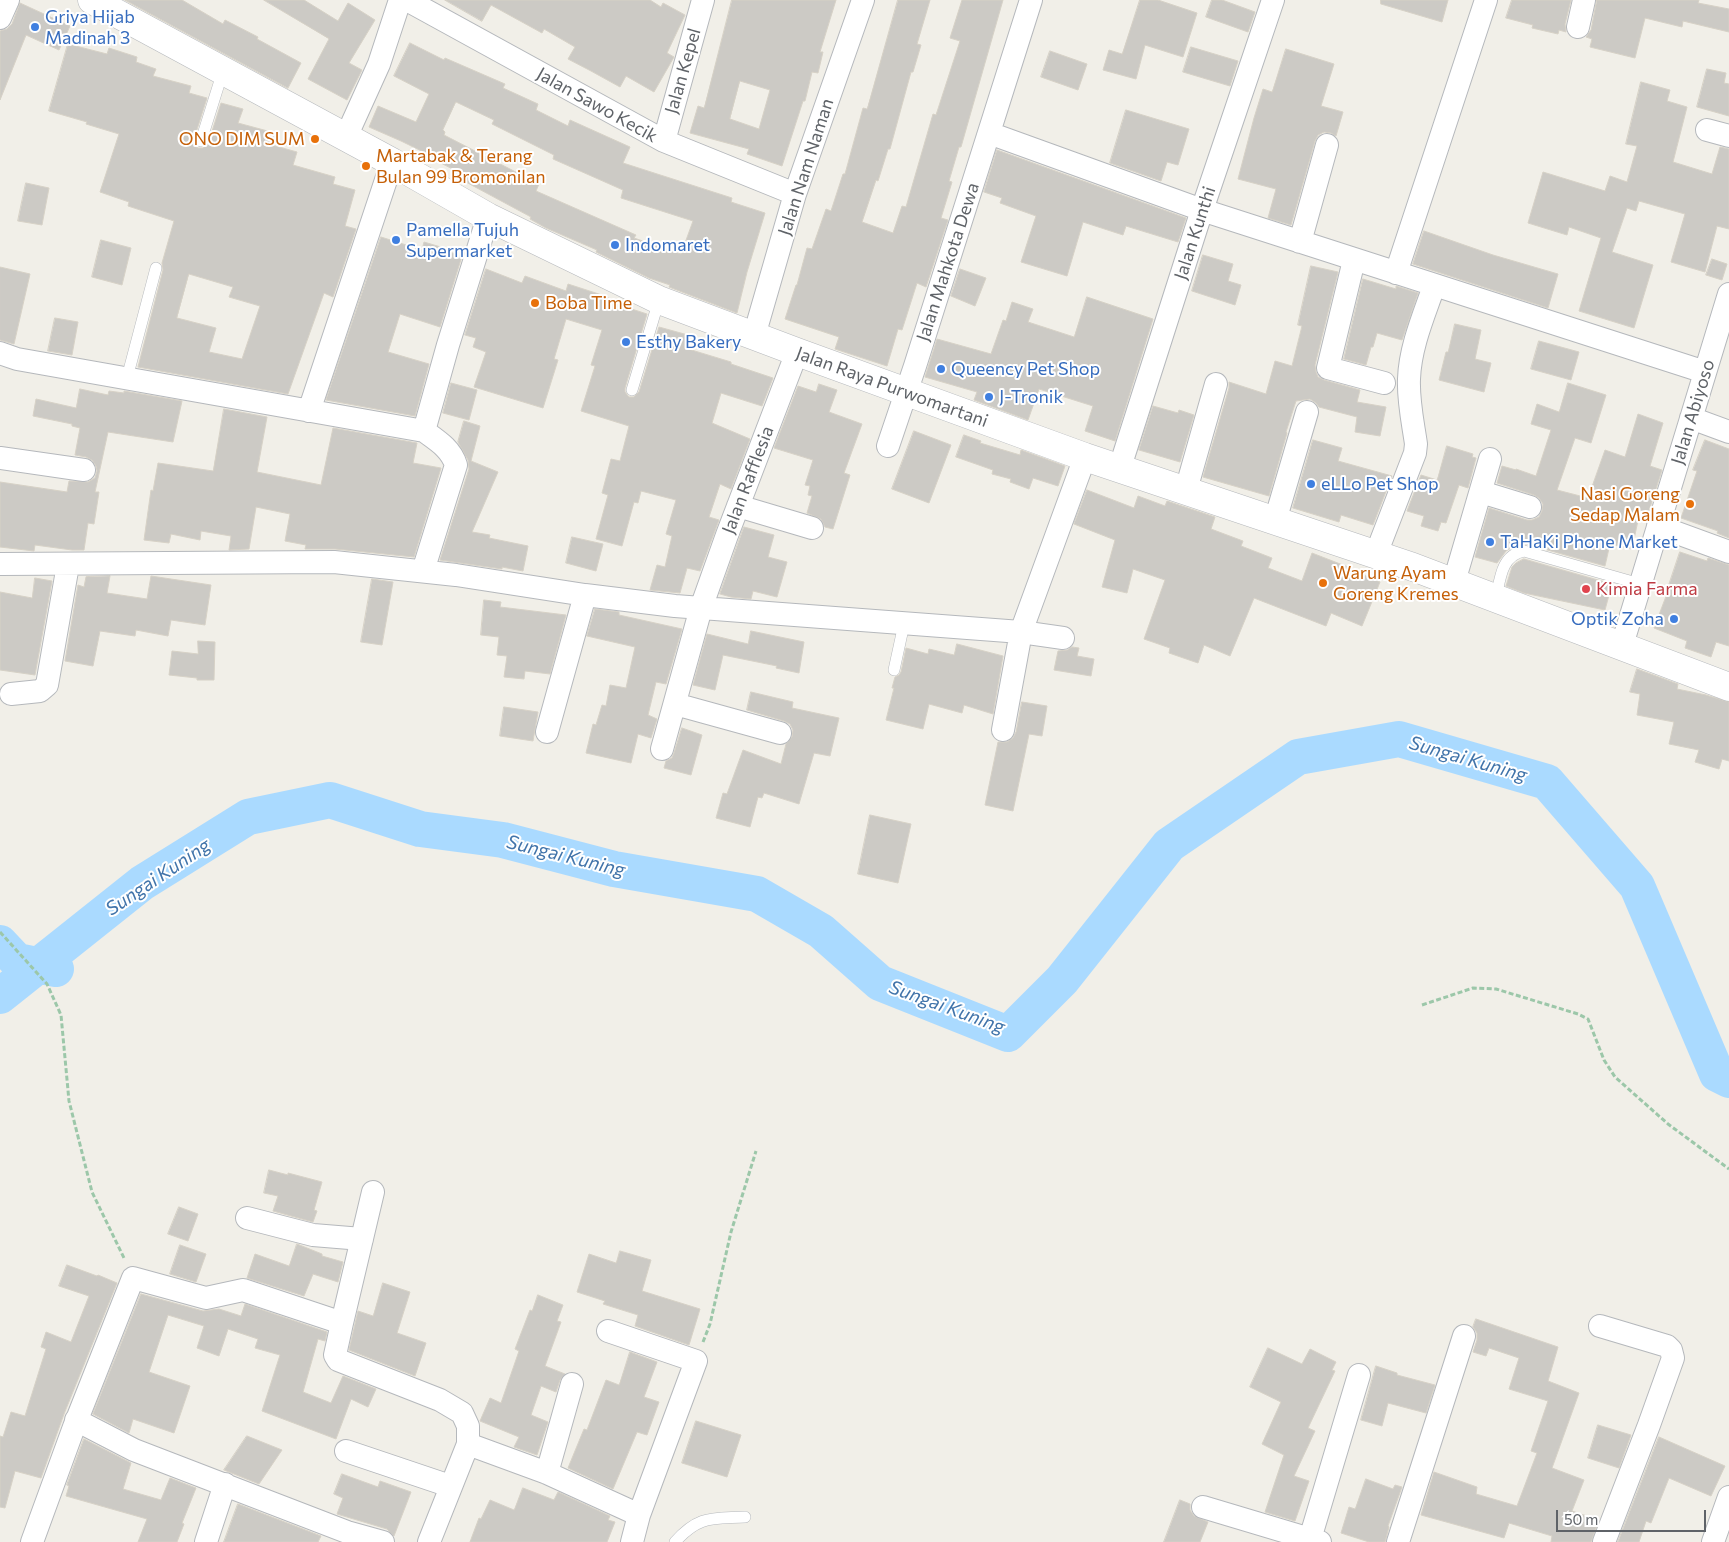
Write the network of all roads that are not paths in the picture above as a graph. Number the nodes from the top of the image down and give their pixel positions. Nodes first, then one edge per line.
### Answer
1 (8, 0) edge
2 (92, 0) edge
3 (400, 0) edge
4 (406, 0) edge
5 (703, 0) edge
6 (862, 0) edge
7 (1032, 0) edge
8 (1273, 0) edge
9 (1486, 0) edge
10 (1584, 0) edge
11 (0, 18) edge
12 (1578, 27) dead end
13 (223, 71) junction
14 (1707, 130) dead end
15 (989, 133) junction
16 (1729, 136) edge
17 (346, 138) junction
18 (201, 141) dead end
19 (664, 141) junction
20 (1327, 145) dead end
21 (392, 162) junction
22 (795, 194) junction
23 (1202, 210) junction
24 (488, 217) junction
25 (1300, 242) junction
26 (1354, 260) junction
27 (156, 268) dead end
28 (1396, 273) junction
29 (1434, 286) junction
30 (660, 300) junction
31 (1727, 307) edge
32 (754, 336) junction
33 (797, 352) junction
34 (0, 353) edge
35 (1705, 372) junction
36 (127, 378) junction
37 (1384, 383) dead end
38 (1216, 384) dead end
39 (632, 390) dead end
40 (906, 392) junction
41 (310, 411) junction
42 (1307, 412) dead end
43 (1691, 418) junction
44 (424, 431) junction
45 (1729, 432) edge
46 (888, 446) dead end
47 (1085, 457) junction
48 (0, 458) edge
49 (1490, 459) dead end
50 (1120, 468) junction
51 (84, 470) dead end
52 (1186, 490) junction
53 (1481, 492) junction
54 (738, 506) junction
55 (1530, 508) dead end
56 (1275, 522) junction
57 (1658, 526) junction
58 (812, 528) dead end
59 (1729, 552) edge
60 (1376, 554) junction
61 (0, 564) edge
62 (68, 565) junction
63 (423, 571) junction
64 (1454, 582) junction
65 (1640, 584) junction
66 (585, 595) junction
67 (1496, 598) junction
68 (701, 608) junction
69 (904, 624) junction
70 (1021, 632) junction
71 (1063, 638) dead end
72 (1622, 645) junction
73 (894, 670) dead end
74 (1729, 687) edge
75 (11, 694) dead end
76 (675, 704) junction
77 (1003, 730) dead end
78 (547, 732) dead end
79 (780, 733) dead end
80 (662, 749) dead end
81 (373, 1192) dead end
82 (247, 1218) dead end
83 (362, 1240) junction
84 (342, 1322) junction
85 (1600, 1326) dead end
86 (608, 1331) dead end
87 (1464, 1336) dead end
88 (1359, 1375) dead end
89 (572, 1384) dead end
90 (76, 1420) junction
91 (468, 1444) junction
92 (346, 1451) dead end
93 (547, 1474) junction
94 (225, 1484) junction
95 (450, 1486) junction
96 (1729, 1497) edge
97 (1202, 1507) dead end
98 (639, 1515) junction
99 (745, 1518) dead end
100 (1315, 1540) edge
101 (32, 1542) edge
102 (206, 1542) edge
103 (383, 1542) edge
104 (429, 1542) edge
105 (632, 1542) edge
106 (675, 1542) edge
107 (1398, 1542) edge
108 (1604, 1542) edge
109 (1713, 1542) edge

1 - 11 street
2 - 13 street, Jalan Raya Purwomartani
3 - 17 street
4 - 19 street, Jalan Sawo Kecik
5 - 19 street, Jalan Kepel
6 - 22 street, Jalan Nam Naman
7 - 15 street, Jalan Mahkota Dewa
8 - 23 street, Jalan Kunthi
9 - 28 street
10 - 12 street
13 - 17 street, Jalan Raya Purwomartani
13 - 18 lane
14 - 16 street
15 - 23 street
15 - 40 street, Jalan Mahkota Dewa
17 - 21 street, Jalan Raya Purwomartani
19 - 22 street, Jalan Sawo Kecik
20 - 25 street
21 - 24 street, Jalan Raya Purwomartani
21 - 41 street
22 - 32 street, Jalan Nam Naman
23 - 25 street
23 - 50 street, Jalan Kunthi
24 - 30 street, Jalan Raya Purwomartani
24 - 44 street
25 - 26 street
26 - 28 street
26 - 37 street
27 - 36 lane
28 - 29 street
29 - 35 street
29 - 60 street
30 - 32 street, Jalan Raya Purwomartani
30 - 39 lane
31 - 35 street, Jalan Abiyoso
32 - 33 street, Jalan Raya Purwomartani
33 - 40 street, Jalan Raya Purwomartani
33 - 54 street, Jalan Rafflesia
34 - 36 street
35 - 43 street, Jalan Abiyoso
36 - 41 street
38 - 52 street
40 - 46 street, Jalan Mahkota Dewa
40 - 47 street, Jalan Raya Purwomartani
41 - 44 street
42 - 56 street
43 - 45 street
43 - 57 street, Jalan Abiyoso
44 - 63 street
47 - 50 street, Jalan Raya Purwomartani
47 - 70 street
48 - 51 street
49 - 53 street
50 - 52 street, Jalan Raya Purwomartani
52 - 56 street, Jalan Raya Purwomartani
53 - 55 street
53 - 64 street
54 - 58 street
54 - 68 street, Jalan Rafflesia
56 - 60 street, Jalan Raya Purwomartani
57 - 59 street
57 - 65 street, Jalan Abiyoso
60 - 64 street, Jalan Raya Purwomartani
61 - 62 street
62 - 63 street
62 - 75 street
63 - 66 street
64 - 67 street, Jalan Raya Purwomartani
65 - 67 lane
65 - 72 street, Jalan Abiyoso
66 - 68 street
66 - 78 street
67 - 72 street, Jalan Raya Purwomartani
68 - 69 street
68 - 76 street, Jalan Rafflesia
69 - 70 street
69 - 73 lane
70 - 71 street
70 - 77 street
72 - 74 street, Jalan Raya Purwomartani
76 - 79 street
76 - 80 street, Jalan Rafflesia
81 - 83 street
82 - 83 street
83 - 84 street
84 - 90 street
84 - 91 street
85 - 108 street
86 - 98 street
87 - 107 street
88 - 100 street
89 - 93 street
90 - 94 street
90 - 101 street
91 - 93 street
91 - 95 street
92 - 95 street
93 - 98 street
94 - 102 street
94 - 103 street
95 - 104 street
96 - 109 street
97 - 100 street
98 - 105 street
99 - 106 lane

